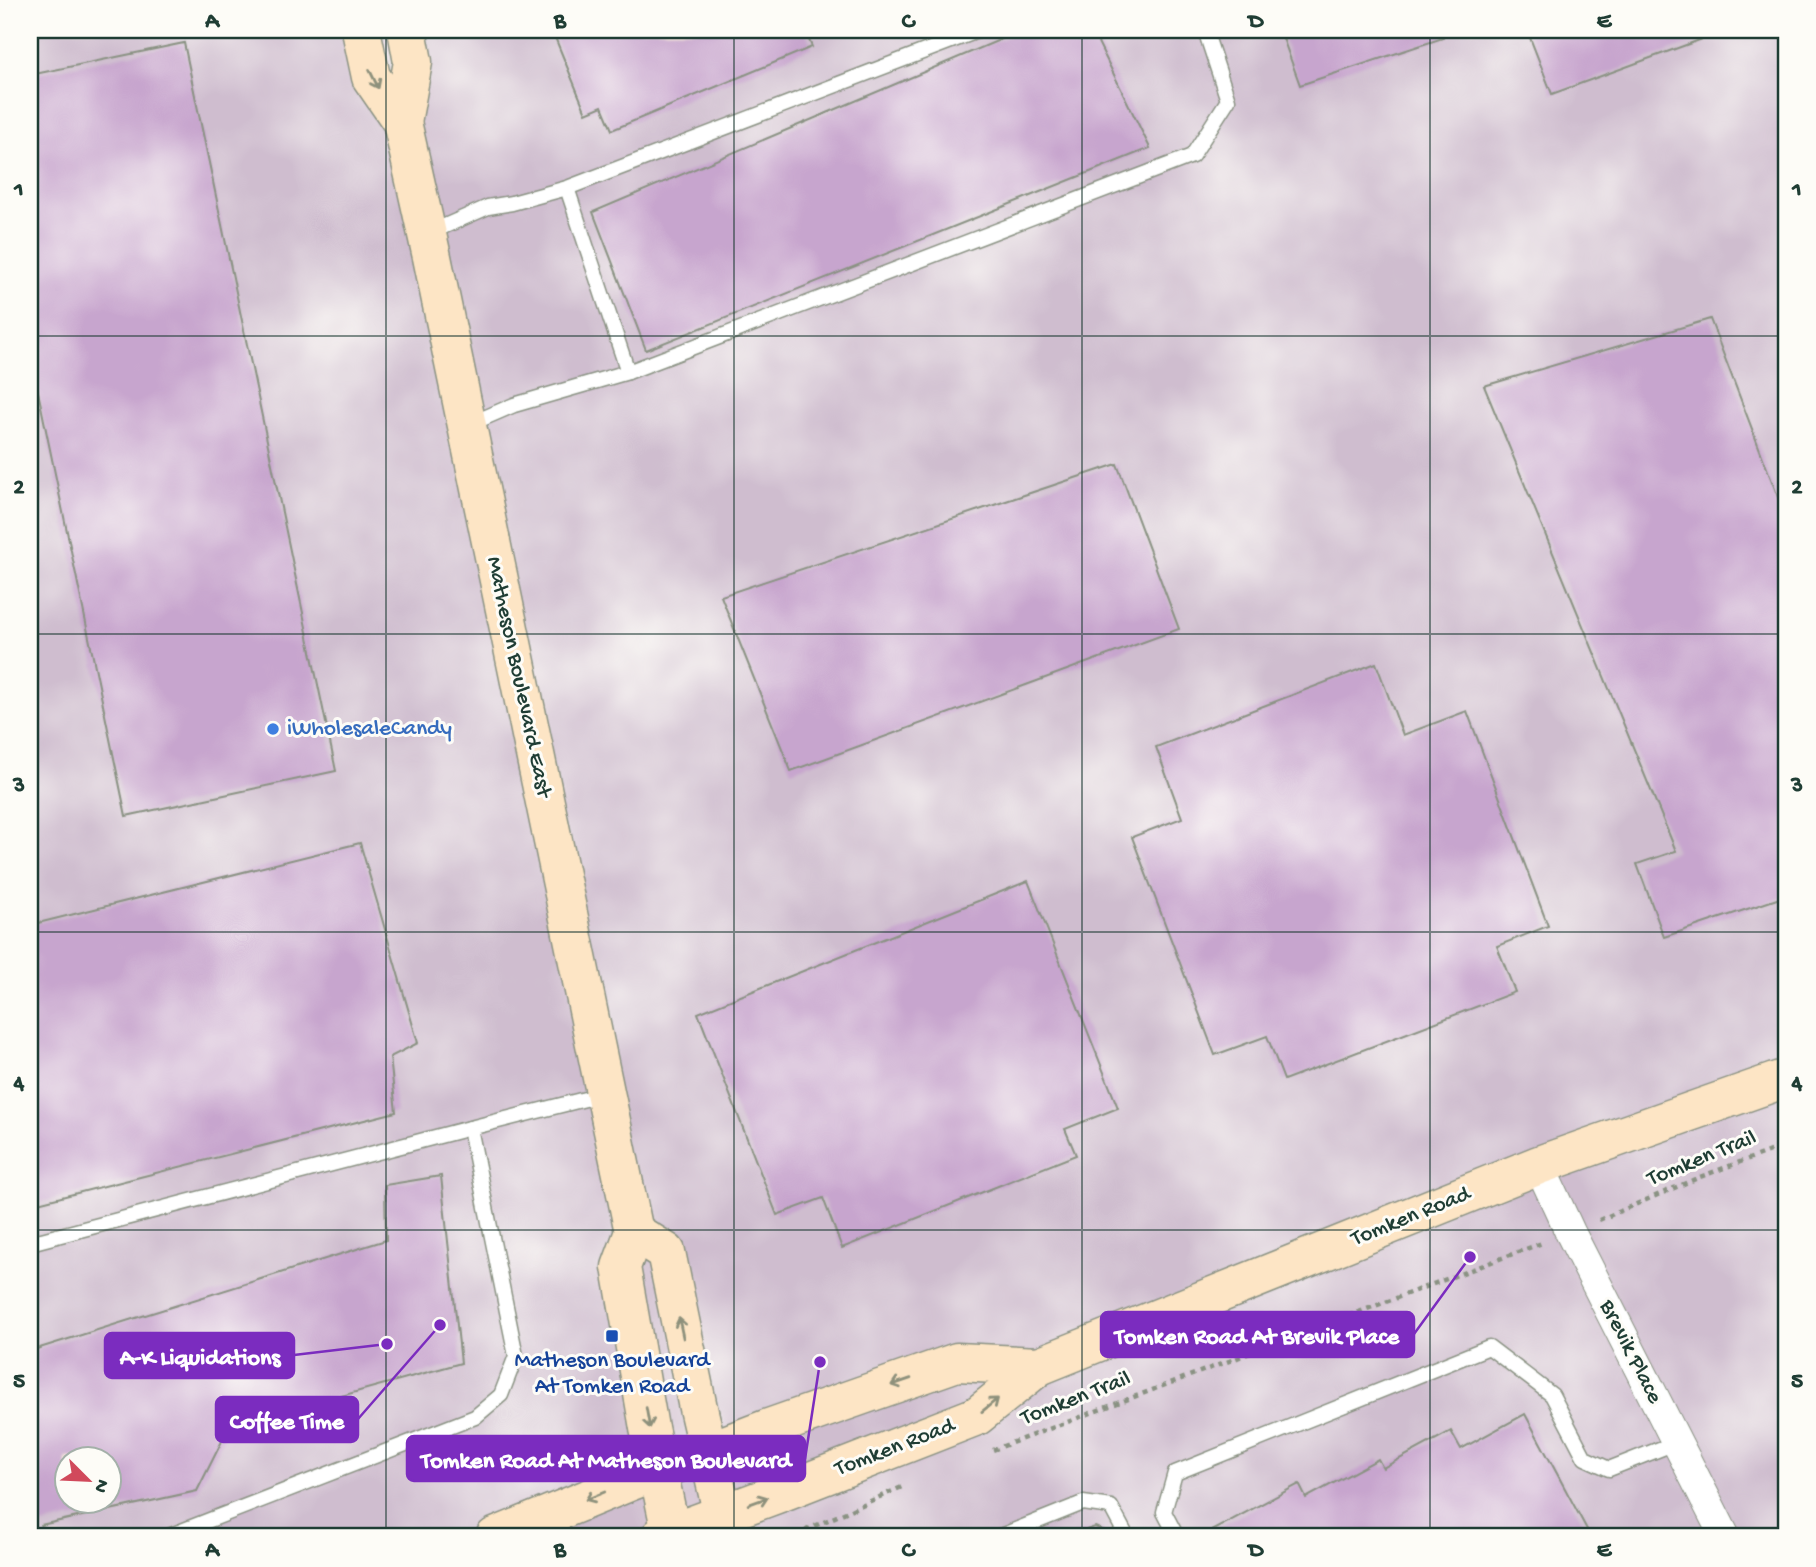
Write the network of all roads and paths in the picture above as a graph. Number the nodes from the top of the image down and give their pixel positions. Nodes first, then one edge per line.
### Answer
1 (361, 30) edge
2 (407, 30) edge
3 (980, 30) edge
4 (1205, 30) edge
5 (402, 122) junction
6 (567, 188) junction
7 (426, 234) junction
8 (628, 372) junction
9 (466, 425) junction
10 (1786, 1078) edge
11 (605, 1094) junction
12 (470, 1128) junction
13 (1786, 1145) edge
14 (1539, 1165) junction
15 (1630, 1207) dead end
16 (634, 1232) junction
17 (30, 1243) edge
18 (1530, 1248) dead end
19 (1039, 1366) junction
20 (1675, 1444) junction
21 (991, 1451) dead end
22 (708, 1452) junction
23 (658, 1471) junction
24 (915, 1481) dead end
25 (726, 1526) edge
26 (668, 1536) edge
27 (166, 1537) edge
28 (495, 1537) edge
29 (798, 1537) edge
30 (999, 1537) edge
31 (1127, 1537) edge
32 (1177, 1537) edge
33 (1725, 1537) edge

1 -> 5 street, Matheson Boulevard East
2 - 5 street, Matheson Boulevard East
3 - 6 lane
4 - 8 lane
5 - 7 street, Matheson Boulevard East
6 - 7 lane
6 - 8 lane
7 - 9 street, Matheson Boulevard East
8 - 9 lane
9 - 11 street, Matheson Boulevard East
10 - 14 street, Tomken Road
11 - 12 lane
11 - 16 street, Matheson Boulevard East
12 - 17 lane
12 - 27 lane
13 - 15 path, Tomken Trail
14 - 19 street, Tomken Road
14 - 20 street, Brevik Place
22 -> 16 street
16 -> 23 street
18 - 21 path, Tomken Trail
19 -> 22 street, Tomken Road
25 -> 19 street, Tomken Road
20 - 32 lane
20 - 33 street, Brevik Place
22 - 23 street, Tomken Road
22 - 25 street
23 - 26 street
23 -> 28 street, Tomken Road
24 - 29 path
25 - 26 street, Tomken Road
30 - 31 lane

